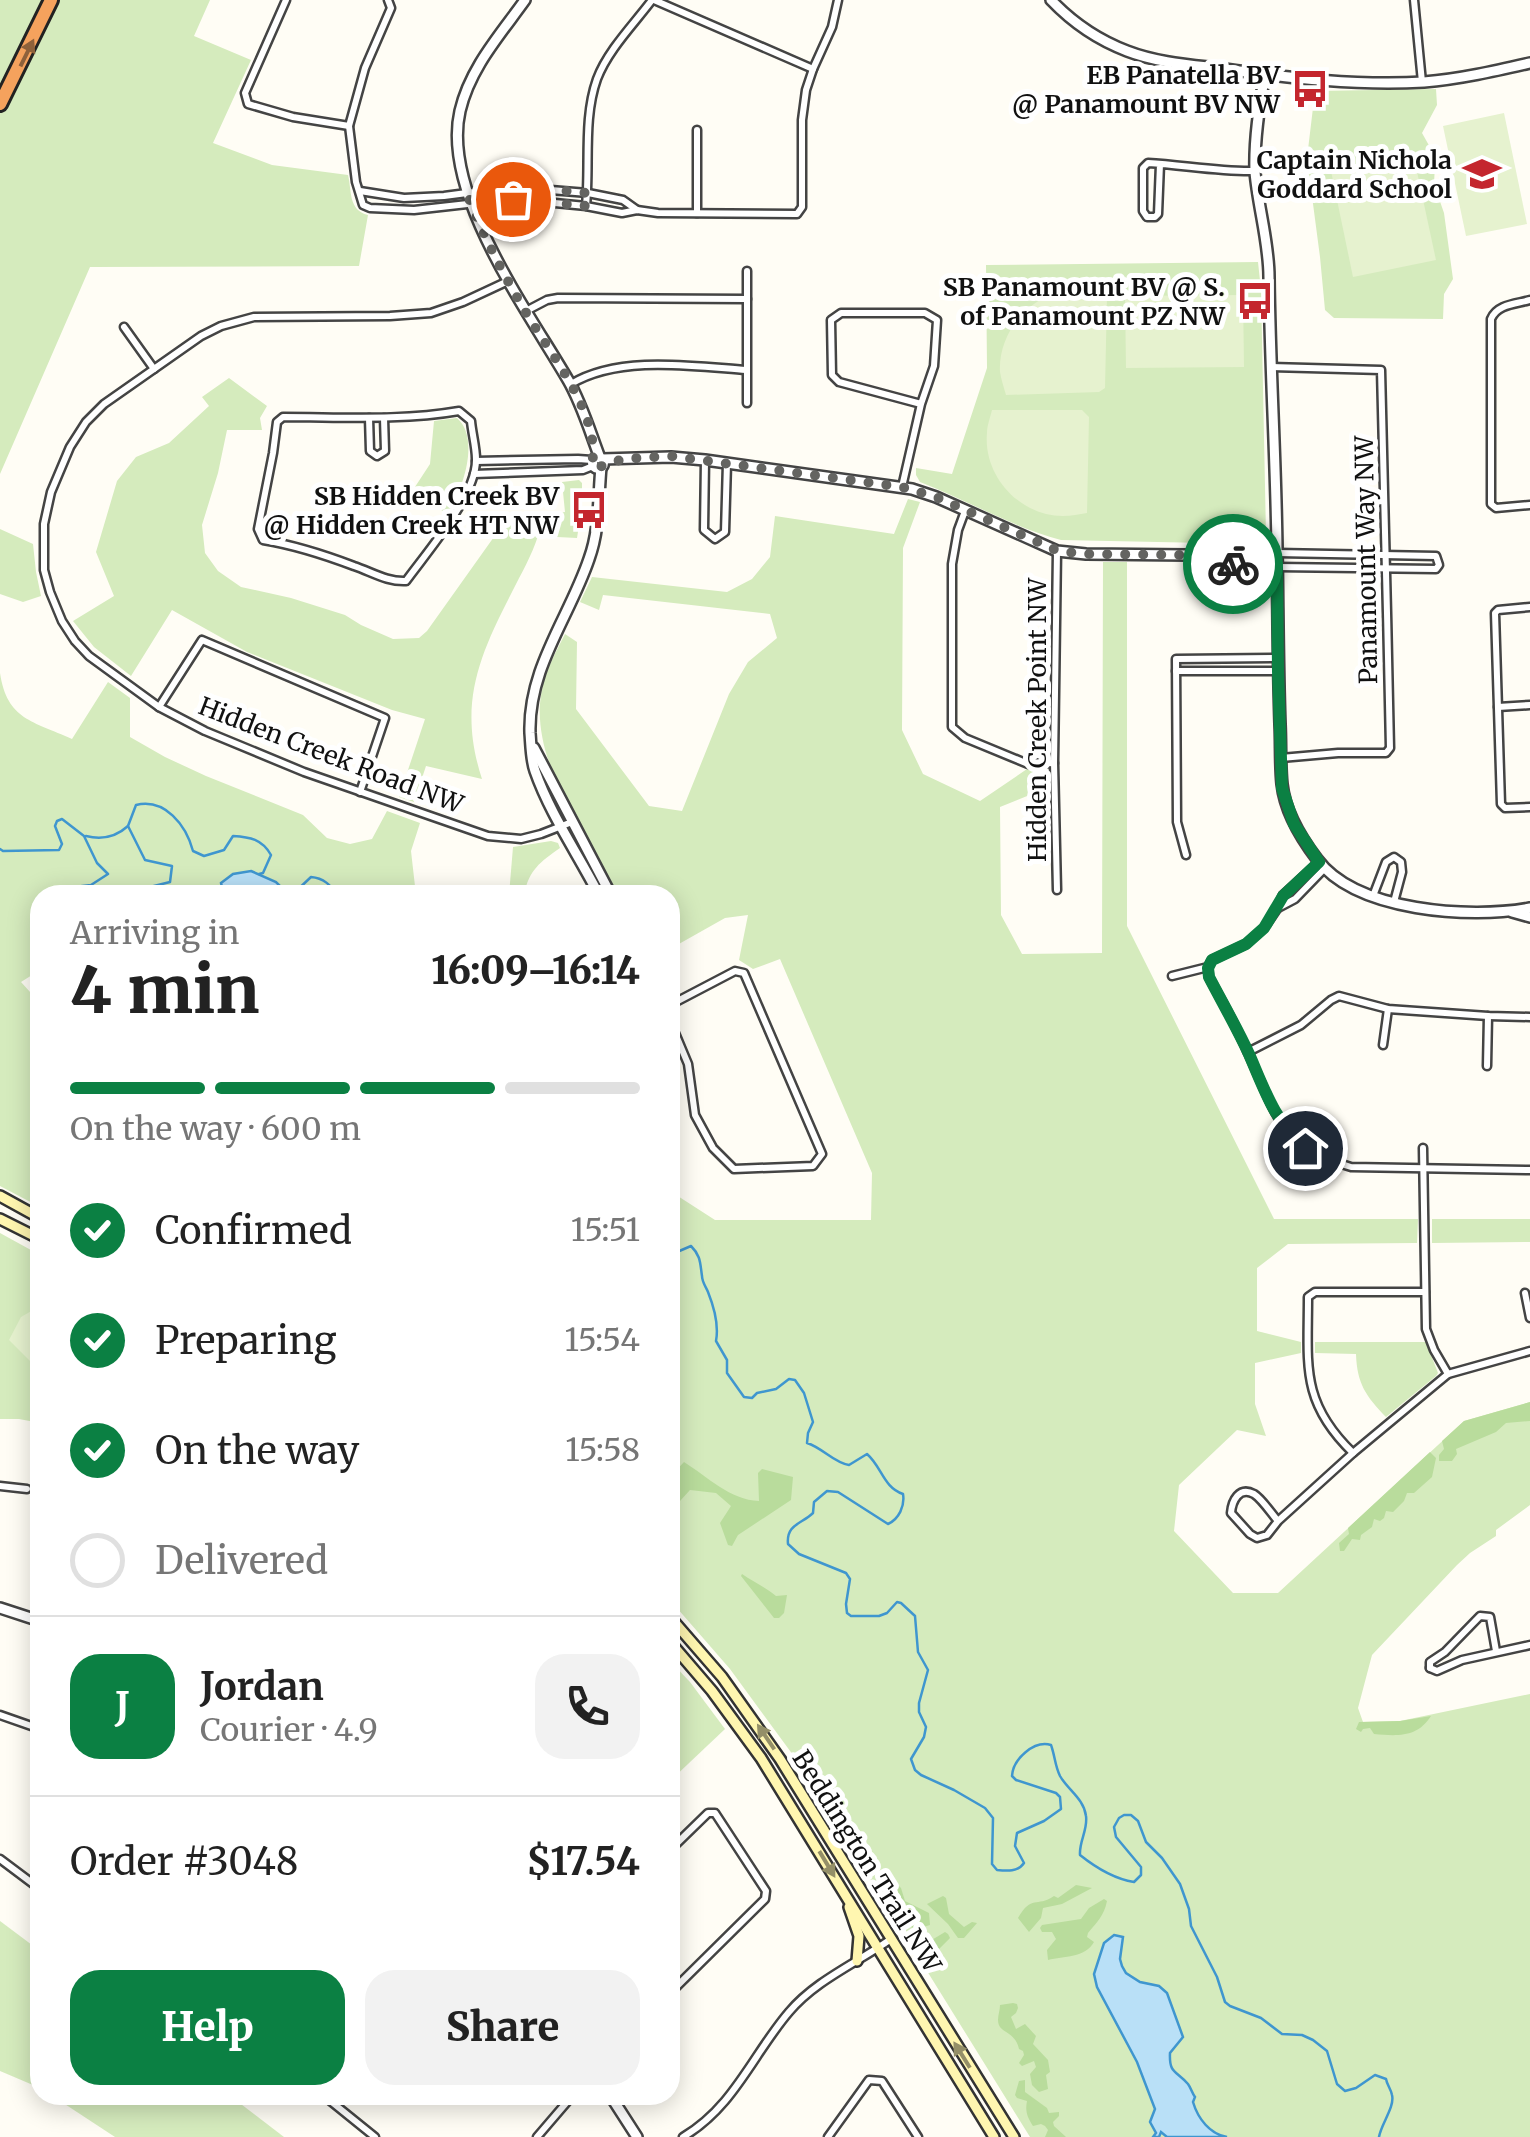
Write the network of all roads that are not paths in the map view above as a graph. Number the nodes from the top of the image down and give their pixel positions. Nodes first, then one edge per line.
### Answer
1 (51, 0) edge
2 (286, 0) edge
3 (388, 0) edge
4 (525, 0) edge
5 (653, 0) edge
6 (838, 0) edge
7 (1051, 0) edge
8 (1414, 0) edge
9 (1530, 63) edge
10 (812, 70) junction
11 (1265, 74) junction
12 (1422, 82) junction
13 (0, 104) edge
14 (349, 126) junction
15 (697, 130) dead end
16 (1160, 164) junction
17 (1255, 170) junction
18 (358, 191) junction
19 (467, 193) junction
20 (588, 193) junction
21 (472, 205) junction
22 (586, 206) junction
23 (637, 210) junction
24 (697, 214) junction
25 (747, 271) dead end
26 (508, 281) junction
27 (747, 298) junction
28 (1530, 300) edge
29 (525, 312) junction
30 (124, 326) dead end
31 (1270, 367) junction
32 (154, 369) junction
33 (746, 370) junction
34 (570, 384) junction
35 (747, 403) dead end
36 (921, 404) junction
37 (369, 418) junction
38 (384, 418) junction
39 (705, 460) junction
40 (476, 461) junction
41 (598, 463) junction
42 (727, 463) junction
43 (474, 474) junction
44 (902, 487) junction
45 (1530, 506) edge
46 (966, 510) junction
47 (1058, 551) junction
48 (1277, 552) junction
49 (1188, 555) junction
50 (1386, 556) junction
51 (1277, 567) junction
52 (1386, 568) junction
53 (1530, 607) edge
54 (1278, 658) junction
55 (1176, 671) junction
56 (1278, 671) junction
57 (1530, 706) edge
58 (158, 707) junction
59 (1498, 707) junction
60 (1281, 758) junction
61 (1054, 763) junction
62 (360, 792) junction
63 (1530, 807) edge
64 (566, 824) junction
65 (1186, 855) dead end
66 (1322, 865) junction
67 (596, 885) edge
68 (1057, 890) dead end
69 (1374, 896) junction
70 (1394, 903) junction
71 (1530, 908) edge
72 (1509, 912) junction
73 (1530, 917) edge
74 (1208, 968) junction
75 (1172, 976) dead end
76 (680, 1000) edge
77 (1388, 1009) junction
78 (1488, 1016) junction
79 (1530, 1017) edge
80 (680, 1045) edge
81 (1383, 1045) dead end
82 (1248, 1052) junction
83 (1487, 1066) dead end
84 (1318, 1131) dead end
85 (1305, 1148) junction
86 (1423, 1148) dead end
87 (1424, 1168) junction
88 (1530, 1170) edge
89 (0, 1196) edge
90 (30, 1212) edge
91 (0, 1219) edge
92 (30, 1235) edge
93 (1425, 1292) junction
94 (1525, 1293) dead end
95 (1530, 1318) edge
96 (1530, 1351) edge
97 (1448, 1374) junction
98 (1353, 1454) junction
99 (0, 1486) edge
100 (27, 1490) dead end
101 (1278, 1521) junction
102 (0, 1608) edge
103 (30, 1618) edge
104 (680, 1629) edge
105 (1530, 1644) edge
106 (1496, 1651) junction
107 (680, 1654) edge
108 (0, 1715) edge
109 (30, 1726) edge
110 (680, 1840) edge
111 (0, 1859) edge
112 (30, 1882) edge
113 (843, 1891) junction
114 (892, 1938) junction
115 (878, 1947) junction
116 (857, 1962) junction
117 (680, 1983) edge
118 (336, 2105) edge
119 (564, 2105) edge
120 (616, 2105) edge
121 (375, 2137) edge
122 (537, 2137) edge
123 (637, 2137) edge
124 (682, 2137) edge
125 (828, 2137) edge
126 (918, 2137) edge
127 (994, 2137) edge
128 (1014, 2137) edge

13 -> 1 highway
2 - 14 street
3 - 14 street
4 - 19 street
5 - 10 street
5 - 20 street
6 - 10 street
7 - 11 street
8 - 12 street
9 - 12 street
10 - 24 street
11 - 12 street
11 - 17 street
14 - 18 street
15 - 24 street
16 - 16 street
16 - 17 street
17 - 31 street
18 - 19 street
18 - 21 street
19 - 20 street
19 - 21 street
20 - 22 street
20 - 23 street
21 - 22 street
21 - 26 street
22 - 23 street
23 - 24 street
25 - 27 street
26 - 29 street
26 - 32 street, Hidden Creek Road NW
27 - 29 street
27 - 33 street
28 - 45 street
29 - 34 street
30 - 32 street
31 - 48 street
31 - 50 street, Panamount Way NW
32 - 58 street, Hidden Creek Road NW
33 - 34 street
33 - 35 street
34 - 41 street
36 - 36 street
36 - 44 street
37 - 38 street
37 - 38 street
37 - 43 street
38 - 40 street
39 - 41 street
39 - 42 street
39 - 42 street
40 - 41 street
40 - 43 street
41 - 43 street
41 - 64 street
42 - 44 street
44 - 46 street
46 - 47 street
46 - 61 street
47 - 49 street
47 - 61 street, Hidden Creek Point NW
48 - 49 street
48 - 50 street
48 - 51 street
49 - 51 street
50 - 52 street, Panamount Way NW
50 - 52 street
51 - 52 street
51 - 54 street
52 - 60 street, Panamount Way NW
53 - 59 street
54 - 55 street
54 - 56 street
55 - 56 street
55 - 65 street
56 - 60 street
57 - 59 street
58 - 62 street, Hidden Creek Road NW
58 - 62 street
59 - 63 street
60 - 66 street
61 - 68 street, Hidden Creek Point NW
62 - 64 street, Hidden Creek Road NW
64 - 67 street
66 - 69 street
66 - 74 street
69 - 70 street
69 - 70 street
70 - 72 street
71 - 72 street
72 - 73 street
74 - 75 street
74 - 82 street
76 - 80 street
77 - 78 street
77 - 81 street
77 - 82 street
78 - 79 street
78 - 83 street
82 - 85 street
84 - 85 street
85 - 87 street
86 - 87 street
87 - 88 street
87 - 93 street
89 - 90 main road
91 - 92 main road
93 - 97 street
93 - 98 street
94 - 95 street
96 - 97 street
97 - 98 street
98 - 101 street
99 - 100 street
101 - 101 street
102 - 103 street
114 -> 104 main road, Beddington Trail NW
105 - 106 street
106 - 106 street
107 -> 113 main road, Beddington Trail NW
108 - 109 street
110 - 117 street
111 - 112 street
113 - 115 main road, Beddington Trail NW
113 - 116 main road
114 - 115 street
128 -> 114 main road, Beddington Trail NW
115 - 116 street
115 - 127 main road, Beddington Trail NW
116 - 124 street
118 - 121 street
119 - 122 street
120 - 123 street
125 - 126 street

